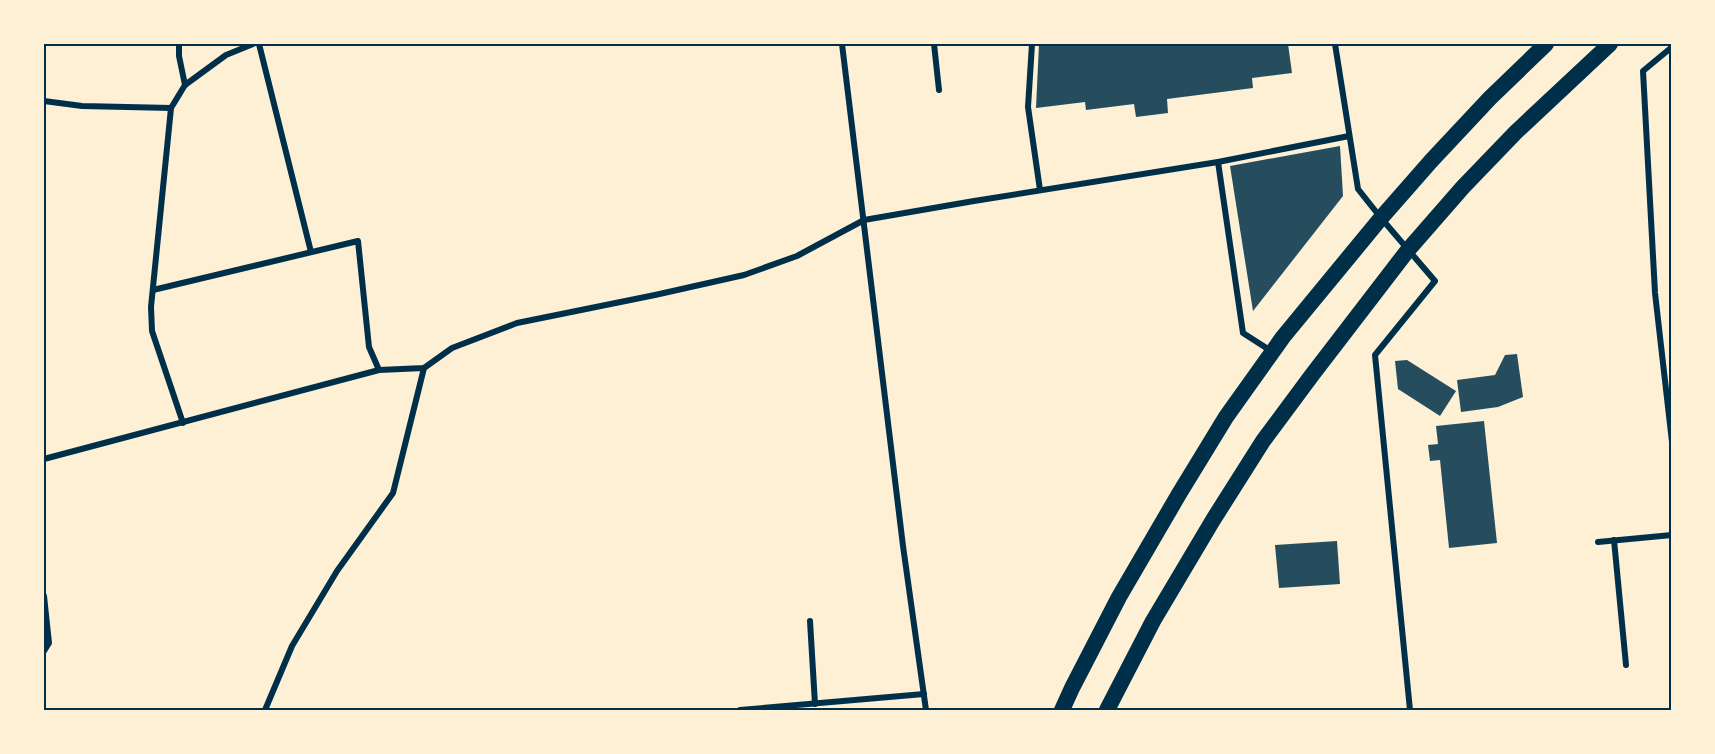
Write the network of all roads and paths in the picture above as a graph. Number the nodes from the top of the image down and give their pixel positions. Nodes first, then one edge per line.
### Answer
1 (179, 44) edge
2 (253, 44) edge
3 (260, 44) edge
4 (842, 44) edge
5 (934, 44) edge
6 (1032, 44) edge
7 (1335, 44) edge
8 (1546, 44) edge
9 (1610, 44) edge
10 (1671, 46) edge
11 (185, 85) junction
12 (939, 90) dead end
13 (44, 101) edge
14 (171, 108) junction
15 (1349, 136) junction
16 (1218, 162) junction
17 (1040, 190) junction
18 (1381, 218) junction
19 (864, 220) junction
20 (1408, 250) junction
21 (311, 252) junction
22 (153, 290) junction
23 (1273, 352) junction
24 (424, 368) junction
25 (379, 370) junction
26 (183, 423) junction
27 (1671, 442) edge
28 (44, 459) edge
29 (1671, 535) edge
30 (1614, 540) junction
31 (1598, 542) dead end
32 (44, 596) edge
33 (810, 621) dead end
34 (44, 651) edge
35 (1626, 665) dead end
36 (924, 694) junction
37 (815, 704) junction
38 (265, 711) edge
39 (740, 711) edge
40 (926, 711) edge
41 (1062, 711) edge
42 (1107, 711) edge
43 (1410, 711) edge

1 - 11 street
2 - 11 street
3 - 21 street
4 - 19 street
5 - 12 street
6 - 17 street
7 - 15 street
8 - 18 highway
9 - 20 highway
10 - 27 street
11 - 14 street
13 - 14 street
14 - 22 street
15 - 16 street
15 - 18 street
16 - 17 street
16 - 23 street
17 - 19 street
18 - 20 street
18 - 23 highway
19 - 24 street
19 - 36 street
20 - 42 highway
20 - 43 street
21 - 22 street
21 - 25 street
22 - 26 street
23 - 41 highway
24 - 25 street
24 - 38 street
25 - 26 street
26 - 28 street
29 - 30 street
30 - 31 street
30 - 35 street
32 - 34 street
33 - 37 street
36 - 37 street
36 - 40 street
37 - 39 street

